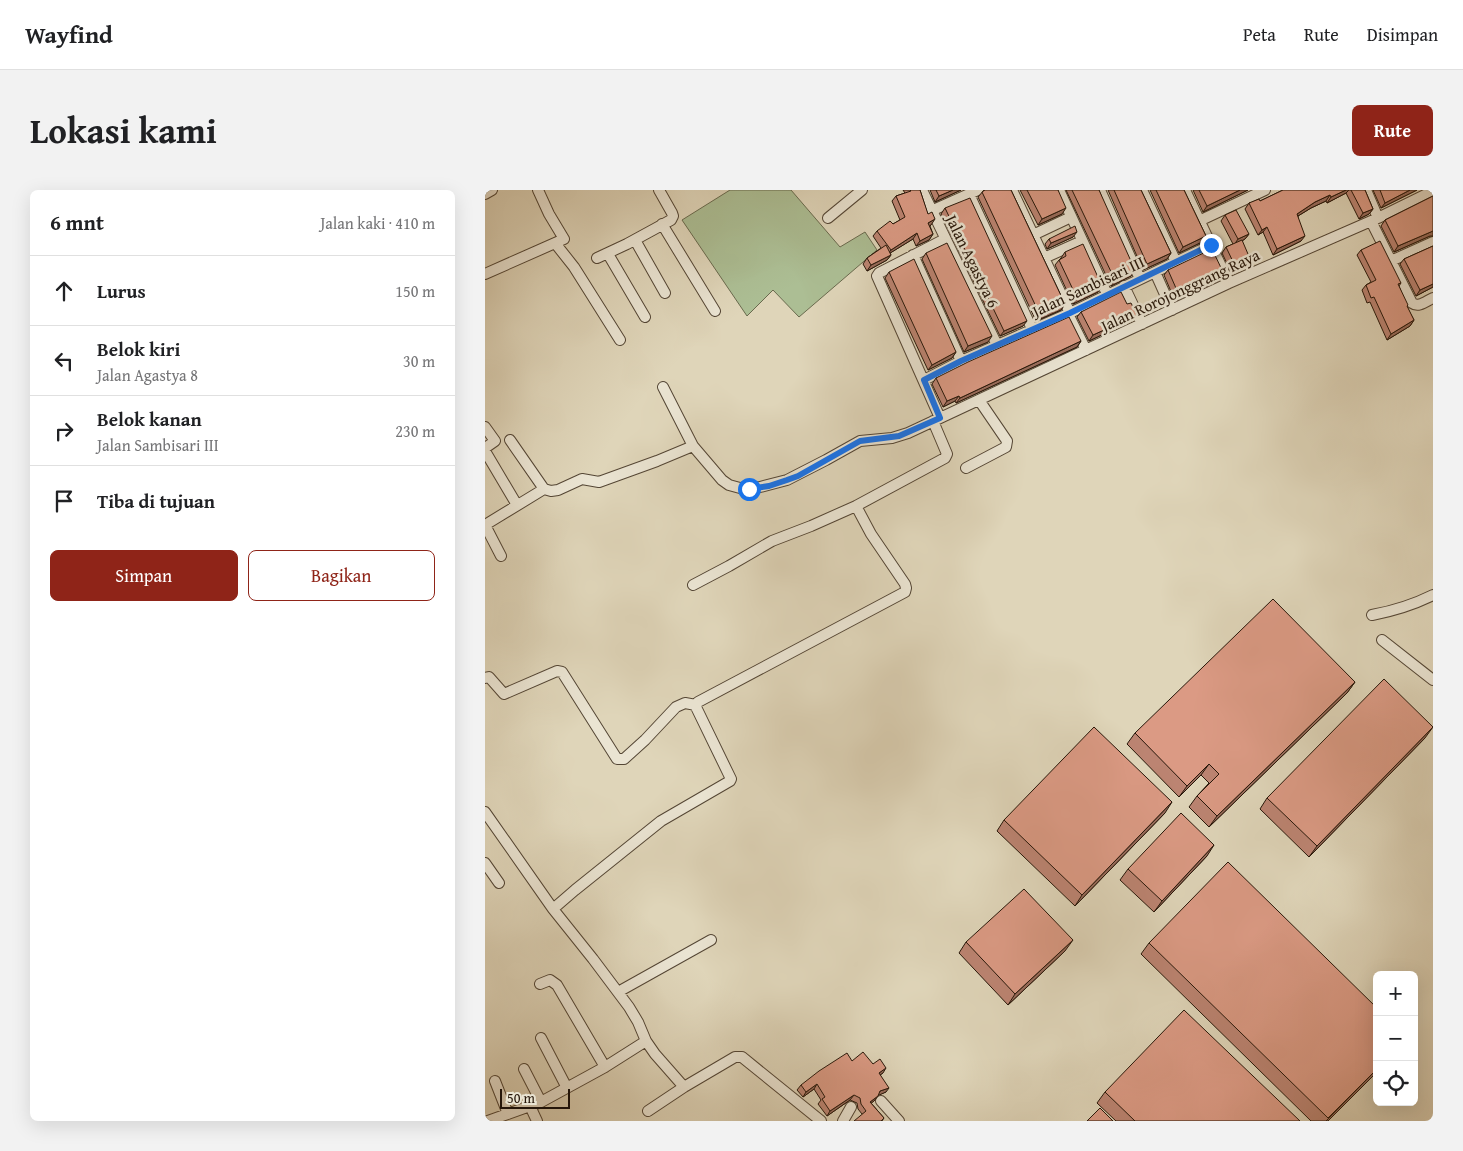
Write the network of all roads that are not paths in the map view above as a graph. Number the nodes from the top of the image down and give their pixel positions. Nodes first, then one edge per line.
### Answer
1 (491, 190) edge
2 (538, 190) edge
3 (659, 190) edge
4 (862, 190) edge
5 (922, 190) edge
6 (1012, 190) edge
7 (1059, 190) edge
8 (1100, 190) edge
9 (1142, 190) edge
10 (1185, 190) edge
11 (1265, 190) edge
12 (1366, 190) edge
13 (1433, 191) edge
14 (973, 192) edge
15 (485, 194) edge
16 (931, 211) junction
17 (1071, 217) junction
18 (828, 218) dead end
19 (1375, 219) junction
20 (1199, 221) junction
21 (662, 224) junction
22 (1033, 235) junction
23 (945, 239) junction
24 (635, 240) junction
25 (1082, 241) junction
26 (1433, 242) edge
27 (555, 243) junction
28 (1211, 245) junction
29 (608, 254) junction
30 (913, 255) junction
31 (597, 258) dead end
32 (1044, 258) junction
33 (1391, 261) junction
34 (1176, 262) junction
35 (1155, 272) junction
36 (485, 274) edge
37 (1140, 279) junction
38 (1229, 283) junction
39 (1124, 286) junction
40 (665, 293) dead end
41 (1107, 294) junction
42 (1433, 298) edge
43 (715, 310) dead end
44 (1172, 310) junction
45 (1069, 313) junction
46 (645, 317) dead end
47 (1142, 324) junction
48 (1032, 329) junction
49 (621, 340) dead end
50 (997, 346) junction
51 (1086, 350) junction
52 (961, 361) junction
53 (924, 380) junction
54 (663, 387) dead end
55 (979, 400) junction
56 (936, 419) junction
57 (485, 428) edge
58 (510, 440) dead end
59 (693, 446) junction
60 (485, 448) edge
61 (485, 452) edge
62 (966, 468) dead end
63 (544, 489) junction
64 (517, 505) junction
65 (856, 506) junction
66 (485, 525) edge
67 (501, 556) dead end
68 (693, 585) dead end
69 (1433, 595) edge
70 (1371, 615) dead end
71 (1382, 640) dead end
72 (485, 678) edge
73 (1433, 680) edge
74 (696, 704) junction
75 (485, 812) edge
76 (485, 863) edge
77 (499, 883) dead end
78 (553, 909) junction
79 (711, 940) dead end
80 (540, 984) dead end
81 (618, 992) junction
82 (541, 1038) dead end
83 (646, 1041) junction
84 (605, 1067) junction
85 (524, 1069) dead end
86 (495, 1081) dead end
87 (684, 1087) junction
88 (567, 1088) junction
89 (881, 1101) dead end
90 (541, 1102) junction
91 (530, 1106) junction
92 (851, 1106) dead end
93 (648, 1111) dead end
94 (505, 1117) edge
95 (488, 1121) edge
96 (537, 1121) edge
97 (821, 1121) edge
98 (843, 1121) edge
99 (899, 1121) edge

1 - 15 street
2 - 27 street
3 - 21 street
4 - 18 street
5 - 16 street, Jalan Agastya 6
6 - 22 street
7 - 17 street
8 - 37 street
9 - 34 street
10 - 20 street
11 - 20 street
12 - 19 street
13 - 19 street, Jalan Rorojonggrang Raya
14 - 16 street
14 - 48 street
16 - 23 street, Jalan Agastya 6
17 - 22 street
17 - 25 street
19 - 33 street
19 - 38 street, Jalan Rorojonggrang Raya
20 - 28 street
21 - 24 street
21 - 43 street
22 - 32 street
23 - 30 street
23 - 50 street, Jalan Agastya 6
24 - 29 street
24 - 40 street
25 - 32 street
25 - 41 street
26 - 33 street
27 - 36 street
27 - 49 street
28 - 34 street, Jalan Sambisari III
28 - 38 street
29 - 31 street
29 - 46 street
30 - 52 street
30 - 53 street
32 - 45 street
33 - 42 street
34 - 35 street, Jalan Sambisari III
35 - 37 street, Jalan Sambisari III
35 - 44 street
37 - 39 street, Jalan Sambisari III
38 - 44 street, Jalan Rorojonggrang Raya
39 - 41 street, Jalan Sambisari III
39 - 47 street
41 - 45 street, Jalan Sambisari III
44 - 47 street, Jalan Rorojonggrang Raya
45 - 48 street, Jalan Sambisari III
45 - 51 street
47 - 51 street, Jalan Rorojonggrang Raya
48 - 50 street, Jalan Sambisari III
50 - 52 street, Jalan Sambisari III
51 - 55 street, Jalan Rorojonggrang Raya
52 - 53 street, Jalan Sambisari III
53 - 56 street
54 - 59 street, Jalan Rorojonggrang Raya
55 - 56 street, Jalan Rorojonggrang Raya
55 - 62 street
56 - 59 street, Jalan Rorojonggrang Raya
56 - 65 street
57 - 60 street
58 - 63 street
59 - 63 street
61 - 64 street
63 - 64 street
64 - 66 street
65 - 68 street
65 - 74 street
66 - 67 street
69 - 70 street
71 - 73 street
72 - 74 street
74 - 78 street
75 - 78 street
76 - 77 street
78 - 81 street
79 - 81 street
80 - 84 street
81 - 83 street
82 - 88 street
83 - 84 street
83 - 87 street
84 - 88 street
85 - 90 street
86 - 94 street
87 - 93 street
87 - 97 street
88 - 90 street
89 - 99 street
90 - 91 street
91 - 94 street
91 - 96 street
92 - 98 street
94 - 95 street

